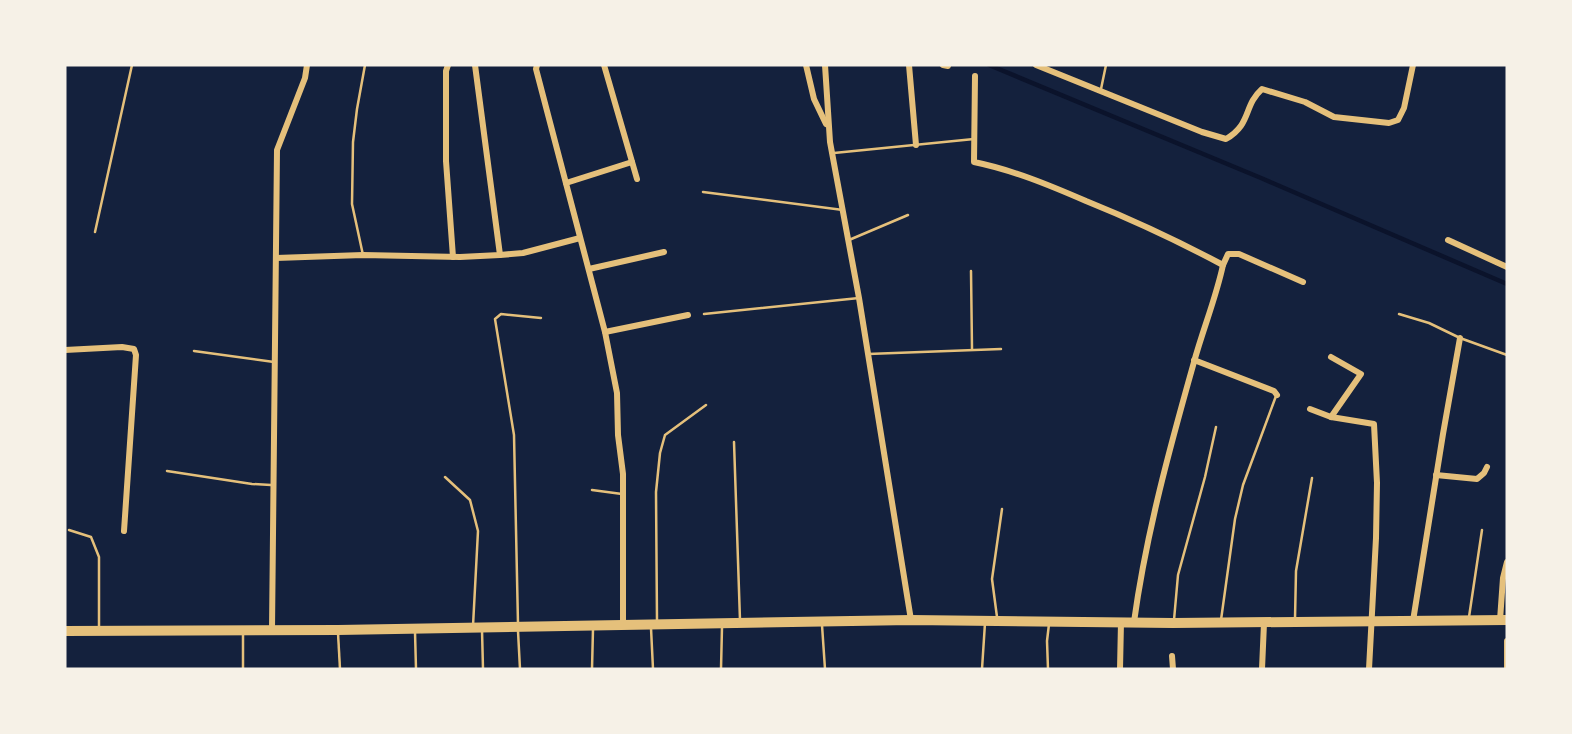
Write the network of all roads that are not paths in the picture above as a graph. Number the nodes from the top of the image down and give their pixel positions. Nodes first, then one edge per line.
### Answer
1 (132, 65) edge
2 (307, 65) edge
3 (365, 65) edge
4 (448, 65) edge
5 (475, 65) edge
6 (604, 65) edge
7 (806, 65) edge
8 (825, 65) edge
9 (909, 65) edge
10 (1036, 65) edge
11 (1106, 65) edge
12 (1413, 65) edge
13 (537, 67) edge
14 (975, 76) dead end
15 (1100, 92) junction
16 (828, 129) junction
17 (974, 139) junction
18 (916, 145) junction
19 (832, 153) junction
20 (632, 162) junction
21 (637, 179) dead end
22 (566, 183) junction
23 (703, 192) dead end
24 (843, 210) junction
25 (908, 215) dead end
26 (95, 232) dead end
27 (580, 237) junction
28 (849, 240) junction
29 (1448, 240) dead end
30 (664, 252) dead end
31 (363, 255) junction
32 (500, 256) junction
33 (453, 257) junction
34 (276, 258) junction
35 (1223, 265) junction
36 (1507, 267) edge
37 (589, 269) junction
38 (971, 271) dead end
39 (1303, 282) dead end
40 (859, 298) junction
41 (704, 314) dead end
42 (1399, 314) dead end
43 (688, 315) dead end
44 (541, 318) dead end
45 (605, 332) junction
46 (1460, 338) junction
47 (972, 349) junction
48 (1001, 349) dead end
49 (65, 351) edge
50 (194, 351) dead end
51 (868, 354) junction
52 (1507, 355) edge
53 (1331, 357) dead end
54 (1194, 360) junction
55 (274, 362) junction
56 (1277, 395) joint
57 (706, 405) dead end
58 (1310, 409) dead end
59 (1331, 416) junction
60 (1216, 427) dead end
61 (734, 442) dead end
62 (1487, 467) dead end
63 (167, 471) dead end
64 (1436, 475) junction
65 (445, 477) dead end
66 (1312, 478) dead end
67 (273, 485) junction
68 (592, 490) dead end
69 (622, 494) junction
70 (1002, 509) dead end
71 (69, 530) dead end
72 (1482, 530) dead end
73 (124, 531) dead end
74 (1507, 562) edge
75 (911, 620) junction
76 (985, 620) junction
77 (998, 620) junction
78 (1504, 620) edge
79 (1049, 621) junction
80 (1372, 621) junction
81 (1413, 621) junction
82 (1469, 621) junction
83 (822, 622) junction
84 (1121, 622) junction
85 (1134, 622) junction
86 (1264, 622) junction
87 (1295, 622) junction
88 (722, 623) junction
89 (740, 623) junction
90 (1173, 623) junction
91 (1220, 623) junction
92 (654, 624) junction
93 (593, 625) junction
94 (623, 625) junction
95 (517, 626) junction
96 (477, 627) junction
97 (414, 628) junction
98 (338, 629) junction
99 (243, 630) junction
100 (272, 630) junction
101 (65, 631) edge
102 (99, 631) junction
103 (1507, 641) edge
104 (1172, 656) dead end
105 (243, 669) edge
106 (340, 669) edge
107 (416, 669) edge
108 (483, 669) edge
109 (520, 669) edge
110 (592, 669) edge
111 (653, 669) edge
112 (721, 669) edge
113 (825, 669) edge
114 (982, 669) edge
115 (1048, 669) edge
116 (1120, 669) edge
117 (1173, 669) edge
118 (1262, 669) edge
119 (1369, 669) edge
120 (1507, 669) edge

1 - 26 lane
2 - 34 street
3 - 31 lane
4 - 33 street
5 - 32 street
6 - 20 street
7 - 16 street
8 - 16 street
9 - 18 street
10 - 15 street
11 - 15 lane
12 - 15 street
13 - 22 street
14 - 17 street
16 - 19 street
17 - 18 lane
17 - 35 street
18 - 19 lane
19 - 24 street
20 - 21 street
20 - 22 street
22 - 27 street
23 - 24 lane
24 - 28 street
25 - 28 lane
27 - 32 street
27 - 37 street
28 - 40 street
29 - 36 street
30 - 37 street
31 - 33 street
31 - 34 street
32 - 33 street
34 - 55 street
35 - 39 street
35 - 54 street
37 - 45 street
38 - 47 lane
40 - 41 lane
40 - 51 street
42 - 46 lane
43 - 45 street
44 - 95 lane
45 - 69 street
46 - 52 lane
46 - 64 street
47 - 48 lane
47 - 51 lane
49 - 73 street
50 - 55 lane
51 - 75 street
53 - 59 street
54 - 56 street
54 - 85 street
55 - 67 street
56 - 91 lane
57 - 92 lane
58 - 59 street
59 - 80 street
60 - 90 lane
61 - 89 lane
62 - 64 street
63 - 67 lane
64 - 81 street
65 - 96 lane
66 - 87 lane
67 - 100 street
68 - 69 lane
69 - 94 street
70 - 77 lane
71 - 102 lane
72 - 82 lane
74 - 78 street
75 - 76 main road
75 - 83 main road
76 - 77 main road
76 - 114 lane
77 - 79 main road
78 - 82 main road
79 - 84 main road
79 - 115 lane
80 - 81 main road
80 - 87 main road
80 - 119 street
81 - 82 main road
83 - 89 main road
83 - 113 lane
84 - 85 main road
84 - 116 street
85 - 90 main road
86 - 87 main road
86 - 91 main road
86 - 118 street
88 - 89 main road
88 - 92 main road
88 - 112 lane
90 - 91 main road
92 - 94 main road
92 - 111 lane
93 - 94 main road
93 - 95 main road
93 - 110 lane
95 - 96 main road
95 - 109 lane
96 - 97 main road
96 - 108 lane
97 - 98 main road
97 - 107 lane
98 - 100 main road
98 - 106 lane
99 - 100 main road
99 - 102 main road
99 - 105 lane
101 - 102 main road
103 - 120 street
104 - 117 street

